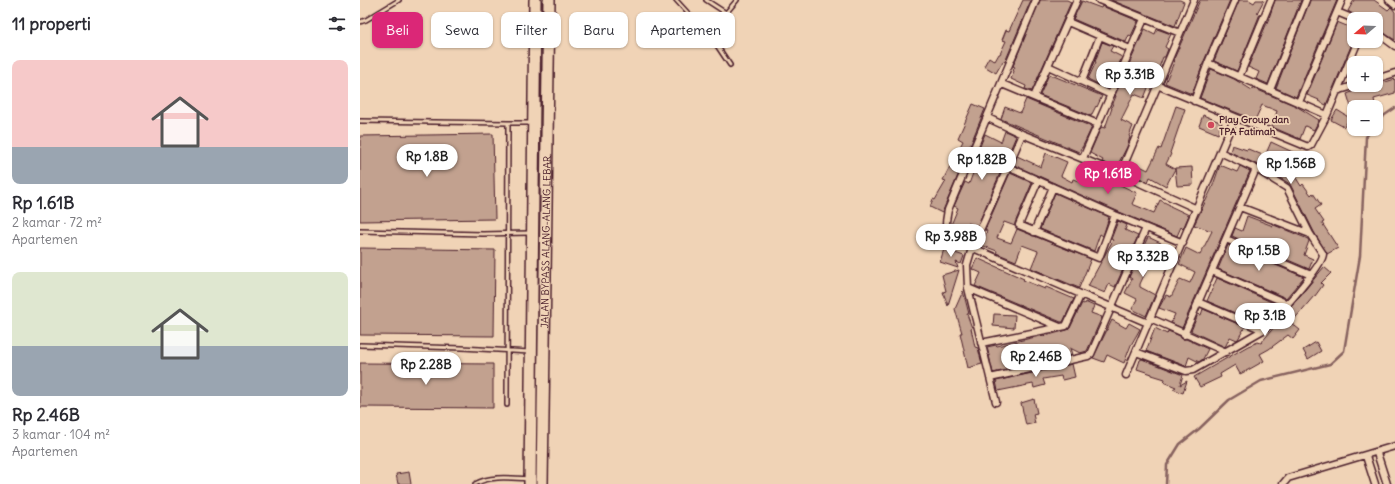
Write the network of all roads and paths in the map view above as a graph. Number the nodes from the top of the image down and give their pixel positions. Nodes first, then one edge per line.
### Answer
1 (399, 0) edge
2 (535, 0) edge
3 (549, 0) edge
4 (676, 0) edge
5 (706, 0) edge
6 (737, 0) edge
7 (1036, 0) edge
8 (1077, 0) edge
9 (1099, 0) edge
10 (1194, 0) edge
11 (1235, 0) edge
12 (1271, 0) edge
13 (1306, 0) edge
14 (1342, 0) edge
15 (1389, 0) edge
16 (392, 2) edge
17 (1395, 5) edge
18 (687, 12) edge
19 (724, 12) edge
20 (727, 12) edge
21 (1337, 12) junction
22 (1347, 16) edge
23 (1144, 19) junction
24 (360, 22) edge
25 (1068, 22) junction
26 (1180, 33) junction
27 (1100, 36) junction
28 (1383, 37) edge
29 (1395, 46) edge
30 (719, 48) edge
31 (1355, 48) edge
32 (1130, 50) junction
33 (1208, 63) junction
34 (730, 65) dead end
35 (1048, 66) junction
36 (1395, 73) edge
37 (1239, 77) junction
38 (1383, 77) edge
39 (1082, 81) junction
40 (1002, 84) junction
41 (1157, 85) junction
42 (1347, 88) edge
43 (1270, 90) junction
44 (1337, 91) junction
45 (1111, 95) junction
46 (1034, 97) junction
47 (1194, 101) junction
48 (1299, 102) junction
49 (1327, 115) junction
50 (1235, 117) junction
51 (988, 118) junction
52 (360, 121) edge
53 (508, 123) junction
54 (534, 123) junction
55 (1098, 124) junction
56 (1022, 134) junction
57 (1220, 152) junction
58 (1083, 158) junction
59 (1008, 168) junction
60 (1256, 169) junction
61 (1120, 174) junction
62 (1038, 181) junction
63 (1053, 187) junction
64 (1240, 206) junction
65 (1197, 209) junction
66 (1115, 215) junction
67 (1146, 228) junction
68 (360, 231) edge
69 (1034, 232) junction
70 (533, 233) junction
71 (546, 233) junction
72 (508, 234) junction
73 (1310, 234) junction
74 (1226, 239) junction
75 (1183, 243) junction
76 (972, 248) junction
77 (1212, 271) junction
78 (1311, 275) junction
79 (968, 288) junction
80 (1081, 294) junction
81 (1198, 302) junction
82 (1288, 304) junction
83 (1111, 307) junction
84 (1149, 321) junction
85 (1060, 328) junction
86 (1263, 330) junction
87 (1184, 334) junction
88 (981, 343) junction
89 (360, 345) edge
90 (506, 351) junction
91 (532, 352) junction
92 (1136, 352) junction
93 (1226, 352) junction
94 (1126, 375) dead end
95 (990, 378) junction
96 (996, 402) dead end
97 (507, 405) dead end
98 (1395, 446) edge
99 (1377, 453) junction
100 (1366, 456) junction
101 (530, 482) edge
102 (475, 484) edge
103 (542, 484) edge
104 (1283, 484) edge
105 (1375, 484) edge
106 (1387, 484) edge

1 - 16 lane
2 - 54 highway, JALAN BYPASS ALANG-ALANG LEBAR
3 - 71 highway, JALAN BYPASS ALANG-ALANG LEBAR
4 - 18 lane
5 - 19 lane
6 - 20 lane
7 - 40 street
8 - 25 street
9 - 23 street
10 - 26 street
11 - 33 street
12 - 37 street
13 - 43 street
14 - 21 street
15 - 17 street
16 - 24 lane
21 - 22 street
21 - 48 street
23 - 26 street
23 - 32 street
25 - 27 street
25 - 35 street
26 - 41 street
27 - 32 street
27 - 39 street
28 - 29 street
30 - 34 lane
31 - 44 street
32 - 45 street
33 - 37 street
33 - 47 street
35 - 39 street
35 - 46 street
36 - 38 street
37 - 43 street
39 - 45 street
40 - 46 street
40 - 51 street
41 - 47 street
41 - 61 street
42 - 44 street
43 - 48 street
44 - 49 street
45 - 55 street
46 - 55 street
47 - 50 street
48 - 49 street
49 - 50 street
50 - 57 street
51 - 56 street
51 - 76 street
52 - 53 lane
53 - 54 lane
53 - 72 lane
54 - 70 highway, JALAN BYPASS ALANG-ALANG LEBAR
55 - 58 street
56 - 58 street
56 - 59 street
57 - 60 street
57 - 65 street
58 - 61 street
59 - 62 street
59 - 76 street
60 - 64 street
60 - 73 street
61 - 65 street
62 - 63 street
62 - 69 street
63 - 66 street
63 - 69 street
64 - 73 street
64 - 74 street
65 - 75 street
66 - 67 street
66 - 69 street
67 - 75 street
67 - 83 street
68 - 72 lane
70 - 71 lane
70 - 72 lane
70 - 91 highway, JALAN BYPASS ALANG-ALANG LEBAR
71 - 103 highway, JALAN BYPASS ALANG-ALANG LEBAR
72 - 90 lane
73 - 78 street
74 - 77 street
74 - 78 street
75 - 84 street
76 - 79 street
76 - 80 street
77 - 81 street
77 - 82 street
78 - 82 street
79 - 85 street
79 - 88 street
80 - 83 street
80 - 85 street
81 - 86 street
81 - 87 street
82 - 86 street
83 - 84 street
83 - 95 street
84 - 87 street
84 - 92 street
85 - 88 street
86 - 93 street
87 - 93 street
88 - 95 street
89 - 90 lane
90 - 91 lane
90 - 97 lane
91 - 101 highway, JALAN BYPASS ALANG-ALANG LEBAR
92 - 93 street
92 - 94 street
95 - 96 street
98 - 99 street
99 - 100 street
99 - 106 street
100 - 104 street
100 - 105 street
101 - 102 lane

